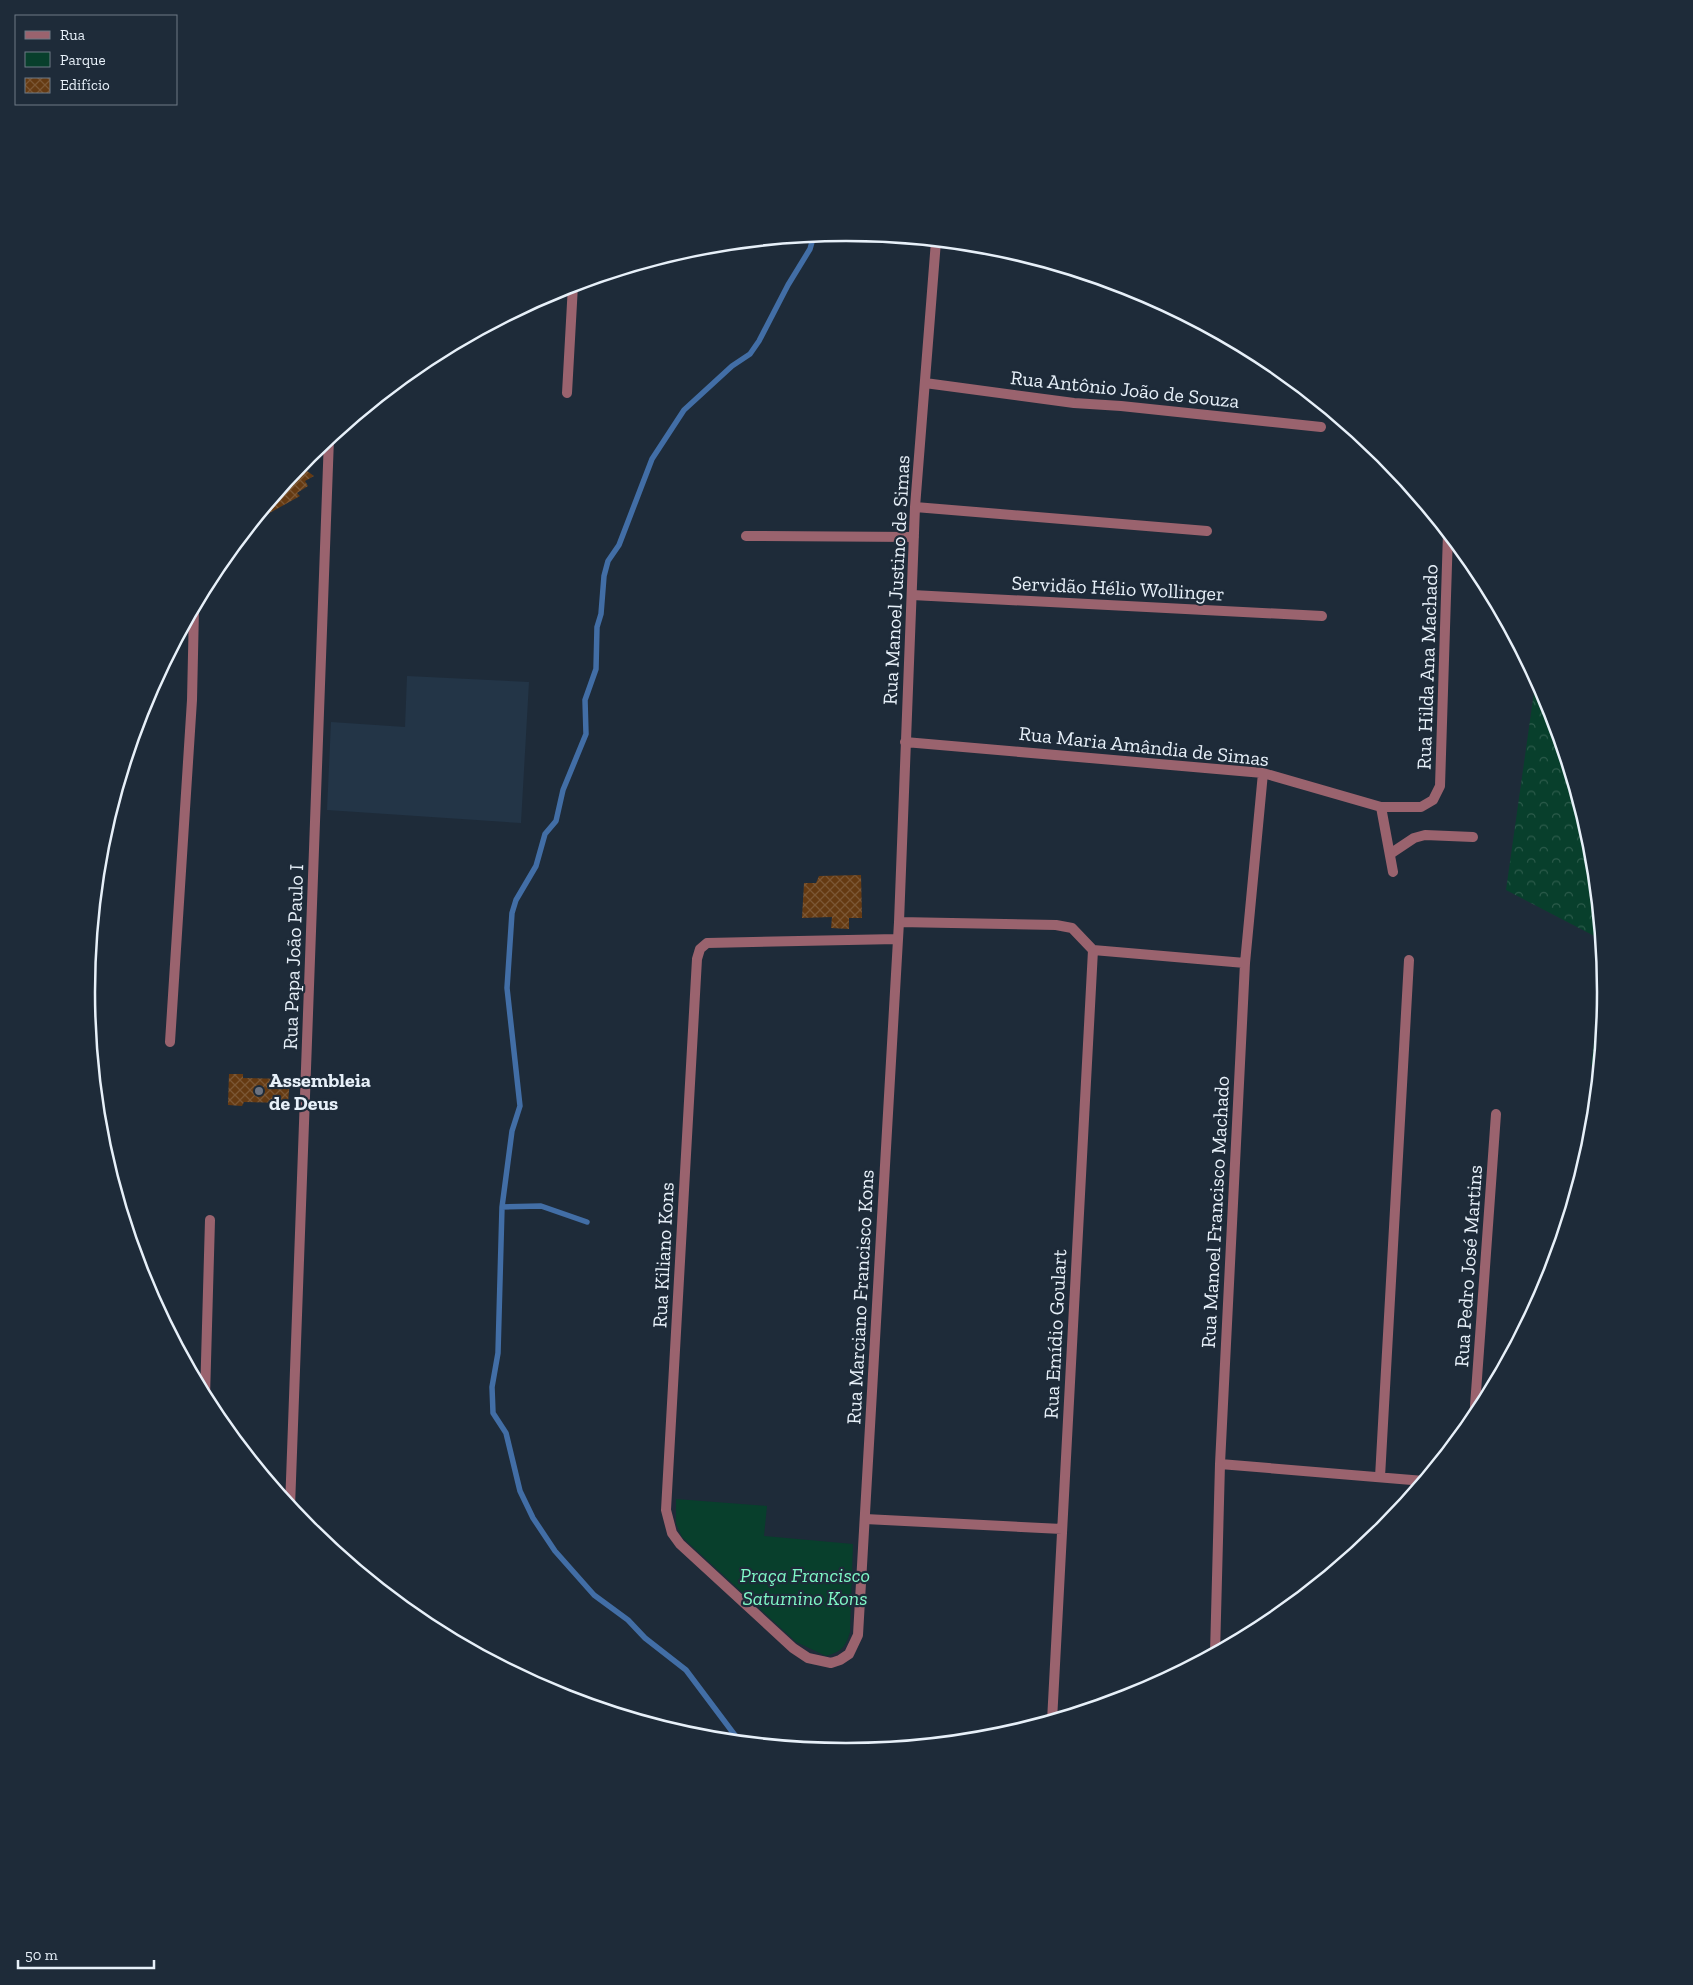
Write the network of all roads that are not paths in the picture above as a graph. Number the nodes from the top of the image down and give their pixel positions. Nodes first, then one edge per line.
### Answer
1 (936, 246) edge
2 (573, 293) edge
3 (925, 383) junction
4 (567, 393) dead end
5 (1321, 427) dead end
6 (329, 448) edge
7 (914, 507) junction
8 (1207, 531) dead end
9 (746, 536) dead end
10 (914, 537) junction
11 (1448, 542) edge
12 (912, 595) junction
13 (1322, 616) dead end
14 (194, 621) edge
15 (905, 742) junction
16 (1263, 773) junction
17 (1433, 800) joint
18 (1381, 807) junction
19 (1473, 837) dead end
20 (1390, 854) junction
21 (1393, 872) dead end
22 (899, 922) junction
23 (897, 939) junction
24 (1093, 950) junction
25 (1409, 960) dead end
26 (1245, 963) junction
27 (170, 1042) dead end
28 (1496, 1114) dead end
29 (210, 1220) dead end
30 (204, 1382) edge
31 (1475, 1403) edge
32 (1220, 1464) junction
33 (1380, 1476) junction
34 (1418, 1480) edge
35 (290, 1498) edge
36 (865, 1519) junction
37 (1062, 1529) junction
38 (1215, 1647) edge
39 (849, 1654) joint
40 (1052, 1715) edge

1 - 3 street, Rua Manoel Justino de Simas
2 - 4 street
3 - 5 street, Rua Antônio João de Souza
3 - 7 street, Rua Manoel Justino de Simas
6 - 35 street, Rua Papa João Paulo I
7 - 8 street
7 - 10 street, Rua Manoel Justino de Simas
9 - 10 street
10 - 12 street, Rua Manoel Justino de Simas
11 - 17 street, Rua Hilda Ana Machado
12 - 13 street, Servidão Hélio Wollinger
12 - 15 street, Rua Manoel Justino de Simas
14 - 27 street
15 - 16 street, Rua Maria Amândia de Simas
15 - 22 street, Rua Manoel Justino de Simas
16 - 18 street, Rua Maria Amândia de Simas
16 - 26 street, Rua Manoel Francisco Machado
17 - 18 street, Rua Maria Amândia de Simas
18 - 20 street
19 - 20 street
20 - 21 street
22 - 23 street, Rua Marciano Francisco Kons
22 - 24 street
23 - 36 street, Rua Marciano Francisco Kons
23 - 39 street, Rua Kiliano Kons
24 - 26 street
24 - 37 street, Rua Emídio Goulart
25 - 33 street
26 - 32 street, Rua Manoel Francisco Machado
28 - 31 street, Rua Pedro José Martins
29 - 30 street
32 - 33 street
32 - 38 street, Rua Manoel Francisco Machado
33 - 34 street
36 - 37 street
36 - 39 street, Rua Marciano Francisco Kons
37 - 40 street, Rua Emídio Goulart

